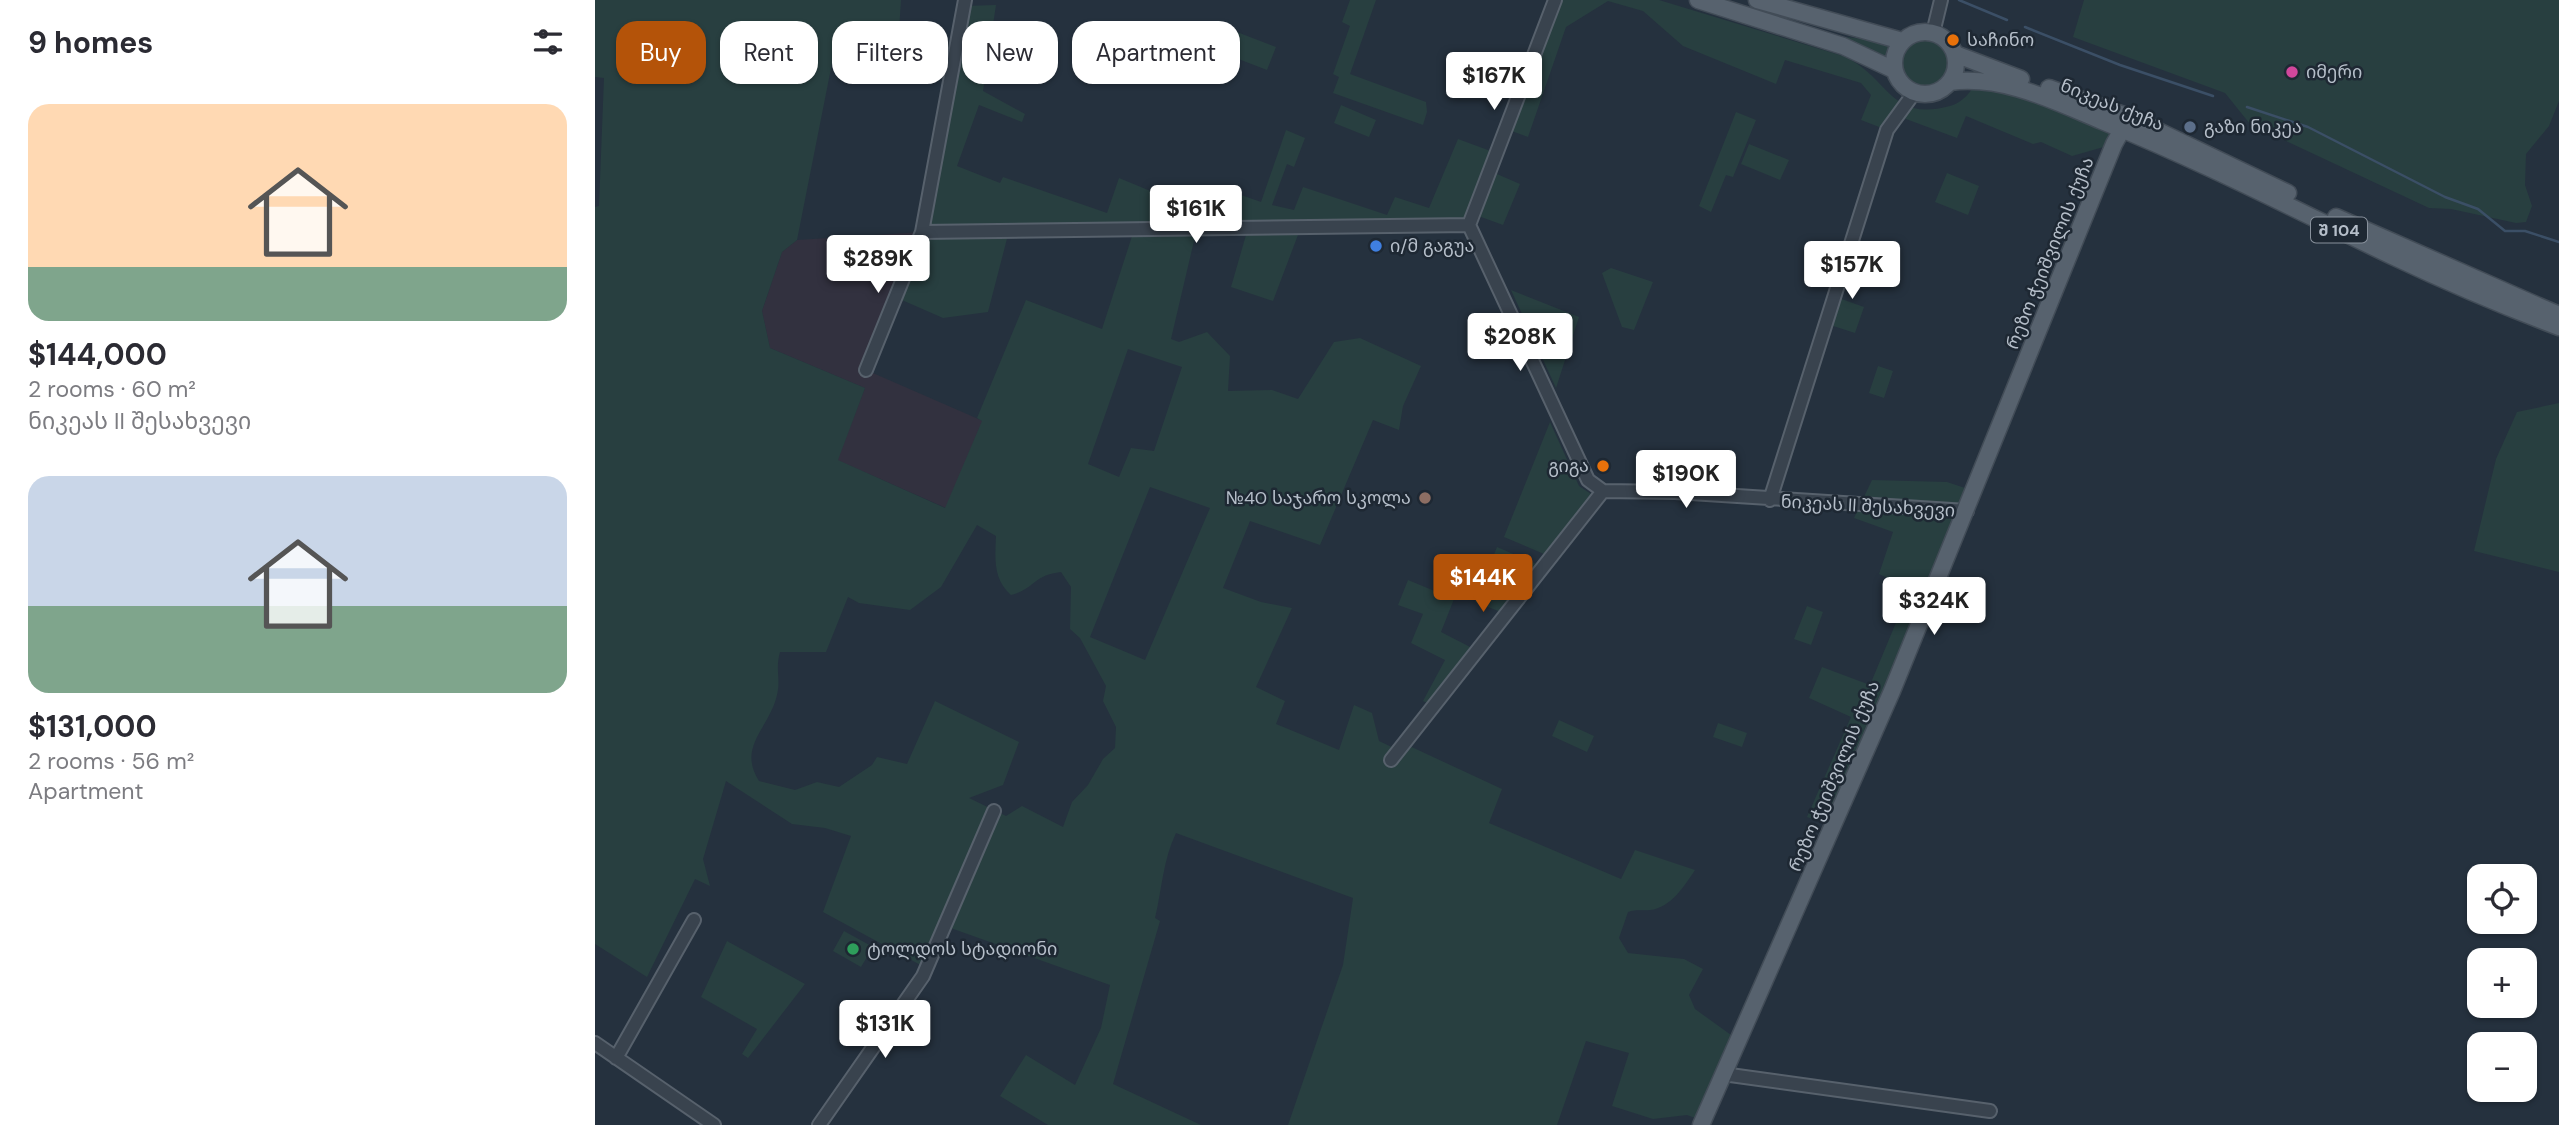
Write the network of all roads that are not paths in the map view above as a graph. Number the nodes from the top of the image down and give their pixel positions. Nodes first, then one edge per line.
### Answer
1 (965, 0) edge
2 (1555, 0) edge
3 (1699, 0) edge
4 (1757, 0) edge
5 (1941, 0) edge
6 (1933, 33) junction
7 (1902, 41) junction
8 (1955, 54) junction
9 (1894, 70) junction
10 (1949, 82) junction
11 (1914, 93) junction
12 (2125, 123) junction
13 (1469, 225) junction
14 (922, 232) junction
15 (2559, 315) edge
16 (2559, 327) edge
17 (866, 370) dead end
18 (1603, 491) junction
19 (1770, 500) junction
20 (1967, 511) junction
21 (1391, 760) dead end
22 (994, 811) dead end
23 (694, 920) dead end
24 (595, 1043) edge
25 (616, 1058) junction
26 (1723, 1074) junction
27 (1990, 1111) dead end
28 (714, 1125) edge
29 (819, 1125) edge
30 (1701, 1125) edge

1 - 14 street
2 - 13 street
3 - 9 main road
4 - 7 main road
5 - 6 street
6 - 7 main road
6 - 8 main road, ნიკეას ქუჩა
7 - 9 main road
8 - 10 main road
8 - 12 main road, ნიკეას ქუჩა
9 - 11 main road
10 - 11 main road, ნიკეას ქუჩა
10 - 12 main road, ნიკეას ქუჩა
11 - 19 street, ნიკეას II შესახვევი
12 - 15 main road, ნიკეას ქუჩა / შ 104
12 - 16 main road, ნიკეას ქუჩა / შ 104
12 - 20 main road, რეზო ჭეიშვილის ქუჩა
13 - 14 street
13 - 18 street
14 - 17 street
18 - 19 street, ნიკეას II შესახვევი
18 - 21 street
19 - 20 street, ნიკეას II შესახვევი
20 - 26 main road, რეზო ჭეიშვილის ქუჩა
22 - 29 street
23 - 25 street
24 - 25 street
25 - 28 street
26 - 27 street
26 - 30 main road, რეზო ჭეიშვილის ქუჩა

